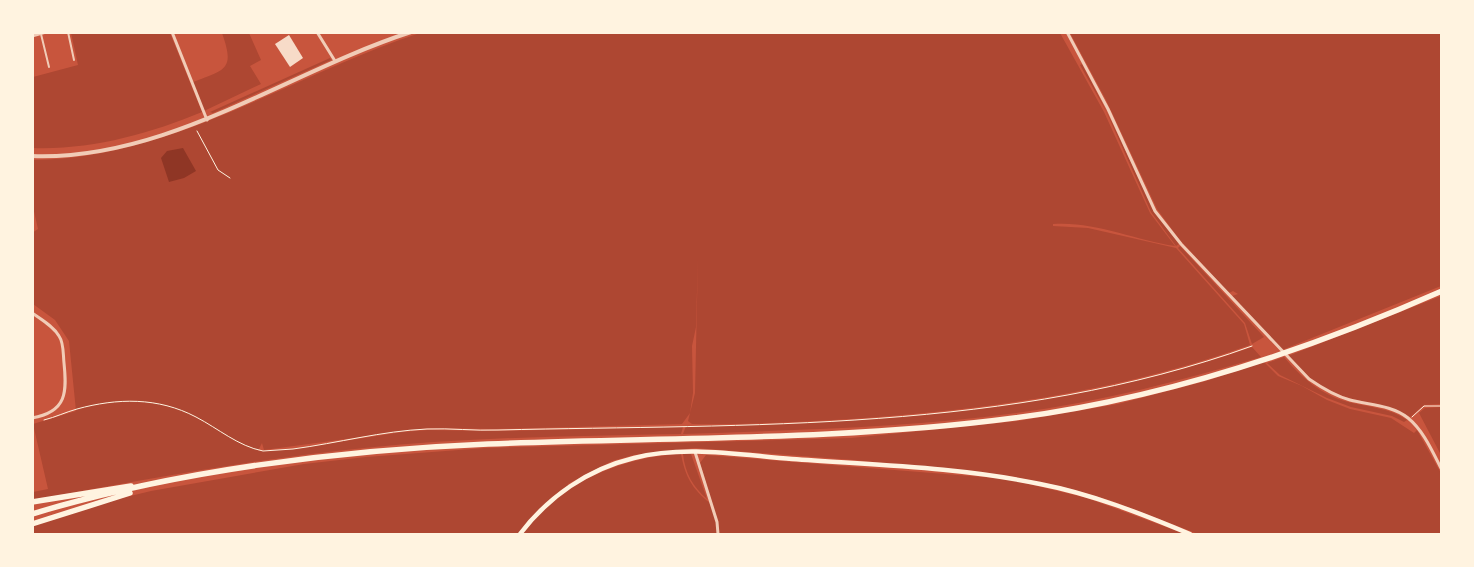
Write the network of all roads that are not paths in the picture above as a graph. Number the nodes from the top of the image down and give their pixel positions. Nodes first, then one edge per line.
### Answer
1 (46, 32) edge
2 (68, 32) edge
3 (172, 32) edge
4 (317, 32) edge
5 (410, 32) edge
6 (1067, 32) edge
7 (41, 34) junction
8 (32, 36) edge
9 (74, 60) dead end
10 (335, 61) junction
11 (49, 67) dead end
12 (207, 120) junction
13 (32, 156) edge
14 (1442, 291) edge
15 (32, 313) edge
16 (32, 418) edge
17 (695, 452) junction
18 (1442, 470) edge
19 (150, 484) junction
20 (32, 502) edge
21 (32, 514) edge
22 (32, 524) edge
23 (520, 534) edge
24 (718, 534) edge
25 (1190, 534) edge

1 - 7 street
2 - 9 lane
3 - 12 street
4 - 10 street
5 - 10 street
6 - 18 street
7 - 8 street
7 - 11 lane
10 - 12 street
12 - 13 street
14 - 19 highway
15 - 16 street
17 - 23 main road
17 - 24 street
17 - 25 main road
19 - 20 highway
19 - 21 highway
19 - 22 highway

